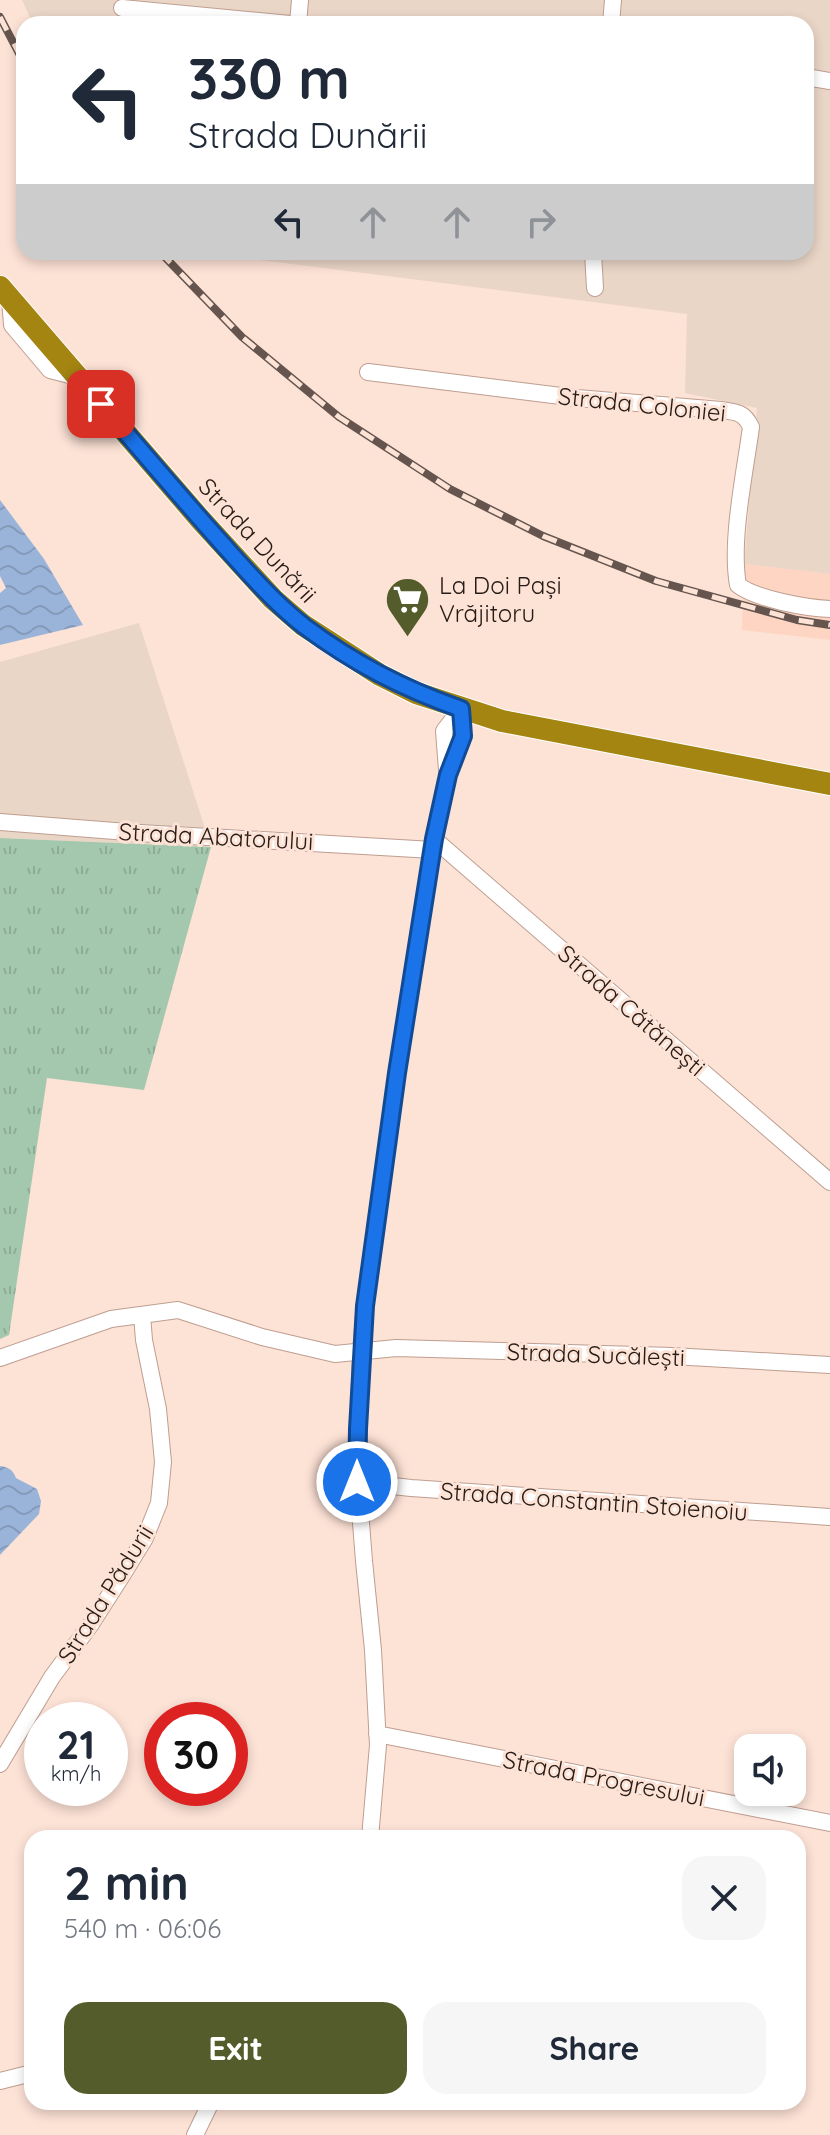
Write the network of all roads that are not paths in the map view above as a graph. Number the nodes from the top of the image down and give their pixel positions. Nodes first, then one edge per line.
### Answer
1 (122, 8) dead end
2 (206, 16) edge
3 (593, 260) edge
4 (595, 288) dead end
5 (5, 293) edge
6 (368, 372) dead end
7 (830, 609) edge
8 (461, 709) junction
9 (830, 784) edge
10 (0, 822) edge
11 (433, 844) junction
12 (830, 1182) edge
13 (142, 1315) junction
14 (361, 1351) junction
15 (0, 1358) edge
16 (830, 1365) edge
17 (357, 1482) junction
18 (830, 1517) edge
19 (377, 1734) junction
20 (0, 1764) edge
21 (830, 1823) edge
22 (371, 1830) edge
23 (24, 2075) edge
24 (0, 2081) edge
25 (207, 2110) edge
26 (195, 2135) edge

1 - 2 street
3 - 4 street
5 - 8 highway, Strada Dunării
6 - 7 street, Strada Coloniei
8 - 9 highway, Strada Dunării
8 - 11 street
10 - 11 street, Strada Abatorului
11 - 12 street, Strada Cătănești
11 - 14 street
13 - 14 street, Strada Sucălești
13 - 15 street, Strada Sucălești
13 - 20 street, Strada Pădurii
14 - 16 street, Strada Sucălești
14 - 17 street
17 - 18 street, Strada Constantin Stoienoiu
17 - 19 street
19 - 21 street, Strada Progresului
19 - 22 street
23 - 24 street
25 - 26 street

